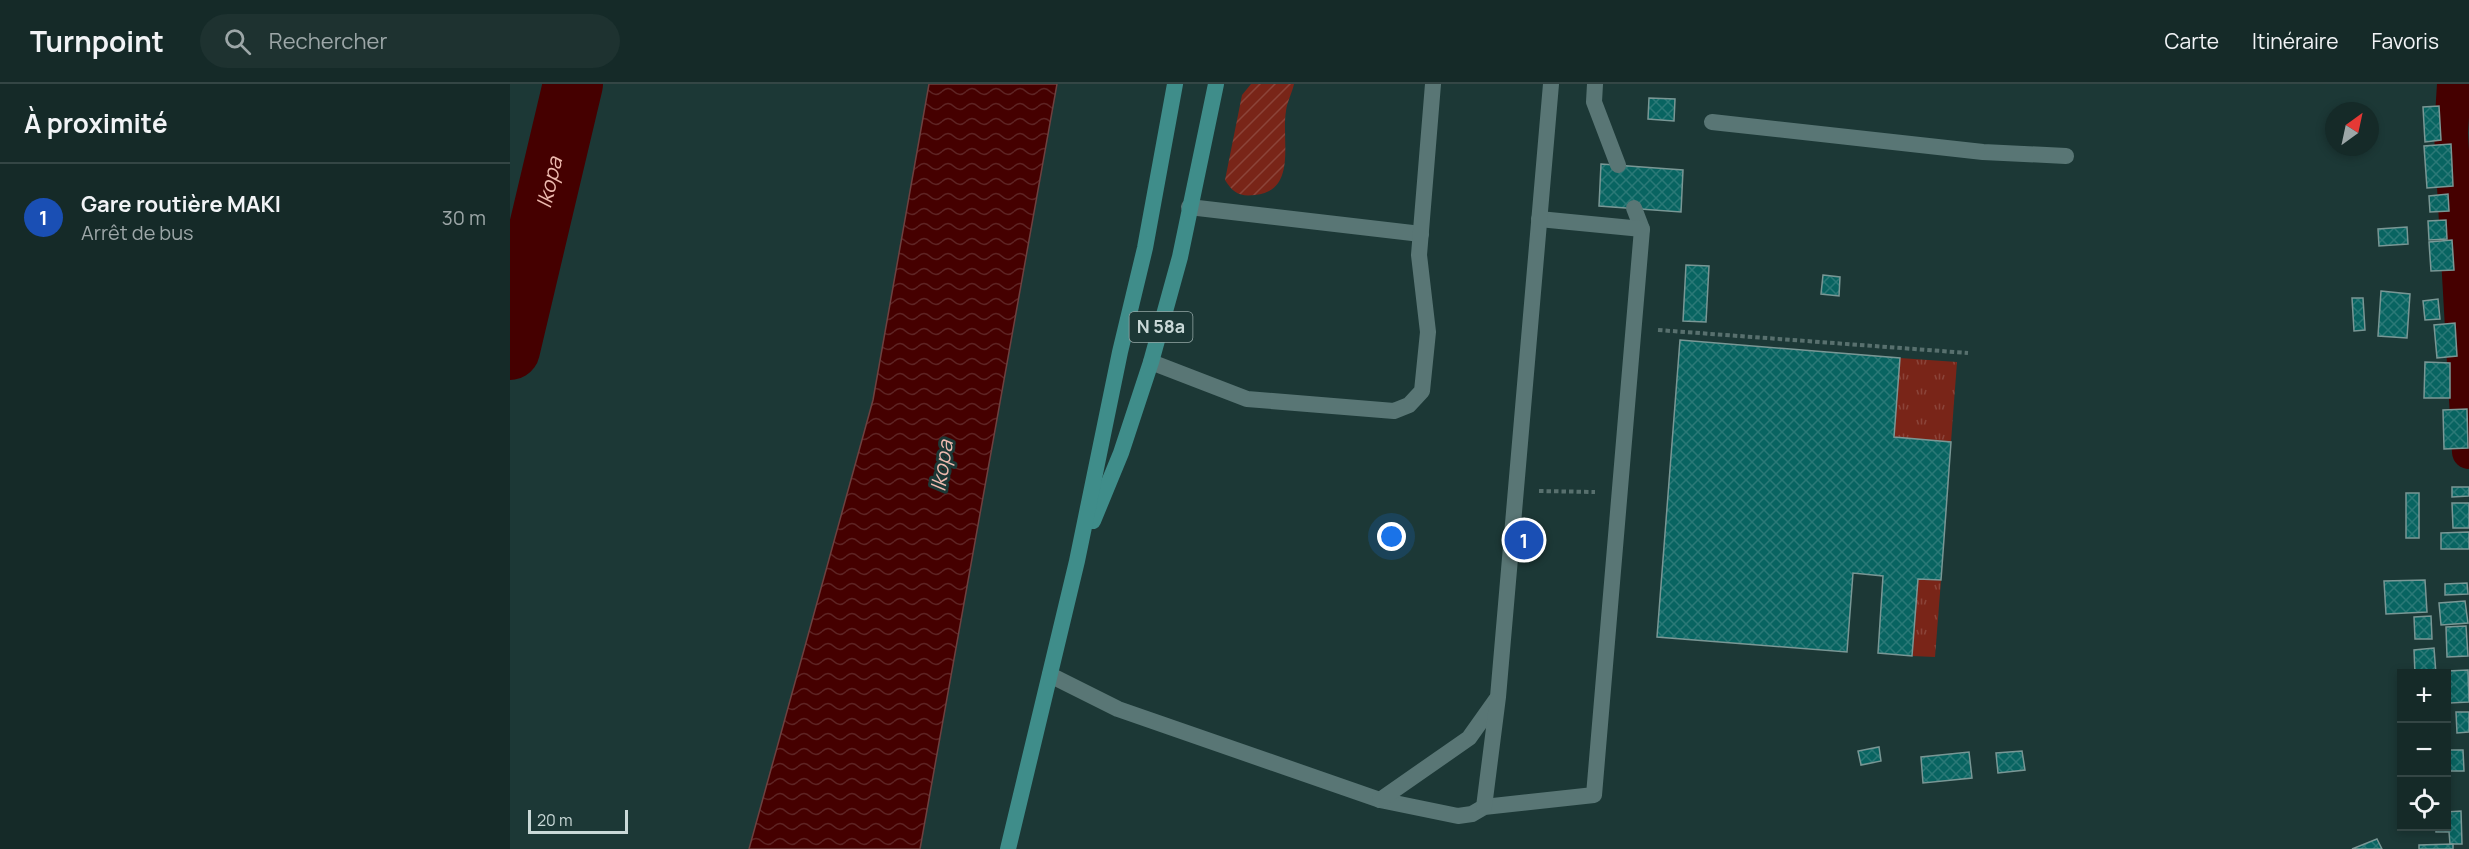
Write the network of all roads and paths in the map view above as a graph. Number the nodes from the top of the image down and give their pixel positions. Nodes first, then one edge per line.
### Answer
1 (1175, 84) edge
2 (1216, 84) edge
3 (1433, 84) edge
4 (1551, 84) edge
5 (1595, 84) edge
6 (1712, 122) dead end
7 (2066, 156) dead end
8 (1618, 165) dead end
9 (1190, 207) junction
10 (1634, 208) dead end
11 (1539, 219) junction
12 (1642, 229) junction
13 (1421, 234) junction
14 (1634, 328) junction
15 (1968, 353) dead end
16 (1152, 362) junction
17 (1516, 490) junction
18 (1619, 492) junction
19 (1077, 561) junction
20 (1050, 675) junction
21 (1498, 697) junction
22 (1380, 800) junction
23 (1484, 807) junction
24 (1008, 849) edge

1 - 19 main road, N 58a
2 - 9 main road, N 58a
3 - 13 lane
4 - 11 lane
5 - 8 lane
6 - 7 lane
9 - 13 lane
9 - 16 main road, N 58a
10 - 12 lane
11 - 12 lane
11 - 17 lane
12 - 14 lane
13 - 16 lane
14 - 15 path
14 - 18 lane
16 - 19 main road, N 58a
17 - 18 path
17 - 21 lane
18 - 23 lane
19 - 20 main road, N 58a
20 - 22 lane
20 - 24 main road, N 58a
21 - 22 lane
21 - 23 lane
22 - 23 lane

